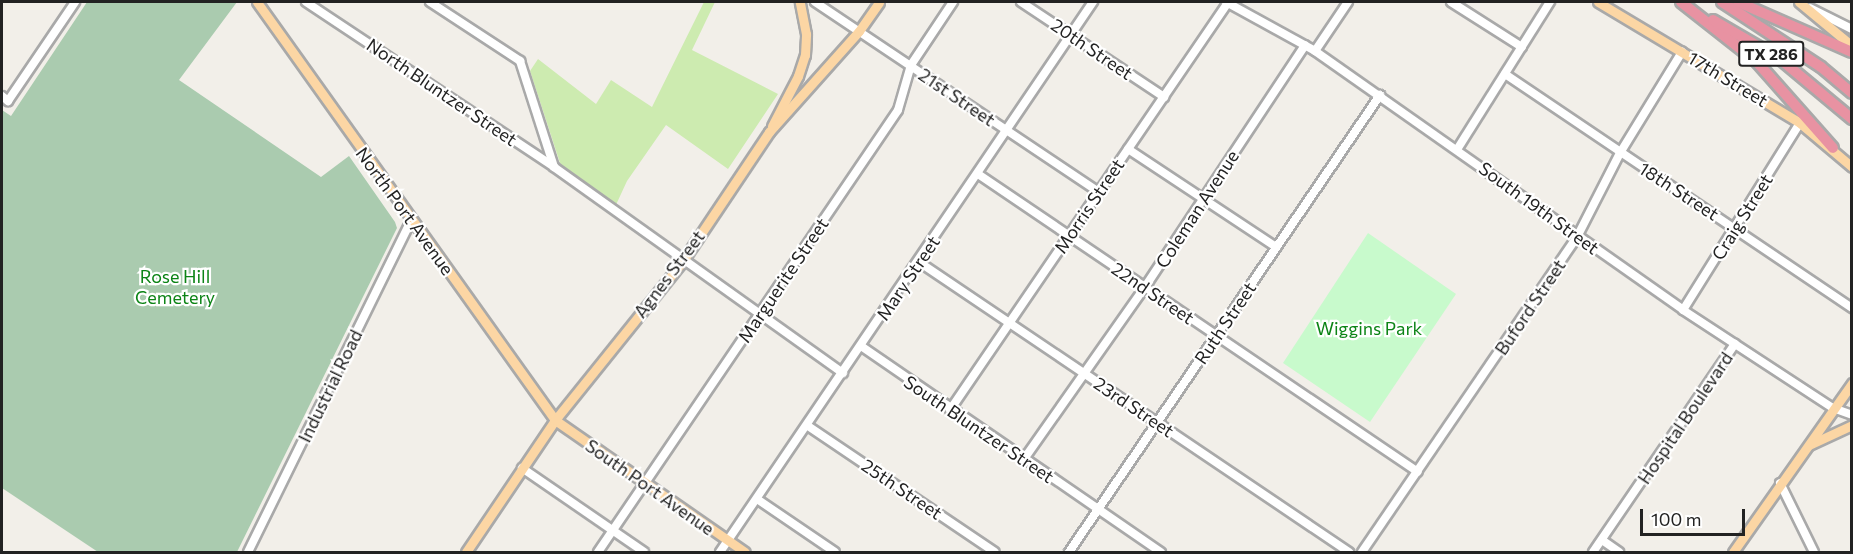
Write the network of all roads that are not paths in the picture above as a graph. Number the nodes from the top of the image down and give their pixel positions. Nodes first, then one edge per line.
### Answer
1 (75, 2) edge
2 (256, 2) edge
3 (306, 2) edge
4 (430, 2) edge
5 (800, 2) edge
6 (815, 2) edge
7 (879, 2) edge
8 (953, 2) edge
9 (1021, 2) edge
10 (1093, 2) edge
11 (1227, 2) edge
12 (1348, 2) edge
13 (1451, 2) edge
14 (1550, 2) edge
15 (1598, 2) edge
16 (1681, 2) edge
17 (1722, 2) edge
18 (1738, 2) edge
19 (1802, 4) edge
20 (1851, 29) edge
21 (860, 31) junction
22 (1071, 34) junction
23 (1305, 45) junction
24 (1851, 46) edge
25 (1522, 48) junction
26 (1315, 51) junction
27 (1682, 51) junction
28 (1851, 52) edge
29 (911, 65) junction
30 (1505, 74) junction
31 (1851, 93) edge
32 (1380, 94) junction
33 (1164, 97) junction
34 (5, 98) edge
35 (1851, 120) edge
36 (1800, 123) junction
37 (1007, 131) junction
38 (769, 132) junction
39 (1458, 148) junction
40 (1833, 148) junction
41 (1128, 149) junction
42 (1620, 153) junction
43 (554, 167) junction
44 (1851, 167) edge
45 (978, 174) junction
46 (1099, 192) junction
47 (1203, 198) junction
48 (412, 219) junction
49 (1735, 228) junction
50 (1069, 236) junction
51 (1577, 237) junction
52 (1276, 247) junction
53 (682, 262) junction
54 (919, 262) junction
55 (1146, 287) junction
56 (1851, 308) edge
57 (1683, 310) junction
58 (759, 315) junction
59 (1010, 322) junction
60 (1216, 335) junction
61 (1735, 344) junction
62 (861, 346) junction
63 (843, 373) junction
64 (1085, 374) junction
65 (1851, 383) edge
66 (1833, 408) junction
67 (950, 410) junction
68 (1851, 415) edge
69 (555, 420) junction
70 (1157, 423) junction
71 (1851, 425) edge
72 (808, 426) junction
73 (1806, 446) junction
74 (1024, 459) junction
75 (522, 468) junction
76 (1418, 472) junction
77 (645, 483) junction
78 (1780, 483) junction
79 (757, 499) junction
80 (1098, 510) junction
81 (613, 531) junction
82 (1602, 540) junction
83 (728, 541) junction
84 (248, 552) edge
85 (466, 552) edge
86 (598, 552) edge
87 (644, 552) edge
88 (720, 552) edge
89 (745, 552) edge
90 (834, 552) edge
91 (995, 552) edge
92 (1069, 552) edge
93 (1161, 552) edge
94 (1349, 552) edge
95 (1362, 552) edge
96 (1593, 552) edge
97 (1619, 552) edge
98 (1733, 552) edge
99 (1814, 552) edge

1 - 34 street
2 - 48 main road, North Port Avenue
3 - 43 street, North Bluntzer Street
4 - 43 street
5 - 38 main road
6 - 21 street, 21st Street
7 - 21 main road, Agnes Street
8 - 29 street, Marguerite Street
9 - 22 street, 20th Street
10 - 22 street, Mary Street
11 - 23 street, South 19th Street
11 - 33 street, Morris Street
12 - 26 street
13 - 25 street
14 - 25 street
15 - 27 main road, 17th Street
16 - 35 highway, TX 286
16 - 40 highway
17 - 31 highway, TX 286
18 - 28 highway
19 - 20 street
19 - 24 main road
21 - 29 street, 21st Street
21 - 38 main road, Agnes Street
22 - 33 street, 20th Street
22 - 37 street, Mary Street
23 - 26 street, South 19th Street
23 - 47 street, Coleman Avenue
25 - 30 street
26 - 32 street, South 19th Street
27 - 36 main road, 17th Street
27 - 42 street, Buford Street
29 - 37 street, 21st Street
29 - 58 street, Marguerite Street
30 - 39 street
30 - 42 street, 18th Street
32 - 39 street, South 19th Street
32 - 52 street, Ruth Street
33 - 41 street, Morris Street
36 - 40 main road, 17th Street
36 - 49 street, Craig Street
37 - 45 street, Mary Street
37 - 46 street, 21st Street
38 - 53 main road, Agnes Street
39 - 51 street, South 19th Street
40 - 44 main road, 17th Street
41 - 46 street, Morris Street
41 - 47 street
42 - 49 street, 18th Street
42 - 51 street, Buford Street
43 - 53 street, North Bluntzer Street
45 - 50 street, 22nd Street
45 - 54 street, Mary Street
46 - 50 street, Morris Street
47 - 52 street
47 - 55 street, Coleman Avenue
48 - 69 main road, North Port Avenue
48 - 84 street, Industrial Road
49 - 56 street, 18th Street
49 - 57 street, Craig Street
50 - 55 street, 22nd Street
50 - 59 street, Morris Street
51 - 57 street, South 19th Street
51 - 76 street, Buford Street
52 - 60 street, Ruth Street
53 - 58 street
53 - 69 main road, Agnes Street
54 - 59 street, 23rd Street
54 - 62 street, Mary Street
55 - 60 street, 22nd Street
55 - 64 street, Coleman Avenue
57 - 61 street, South 19th Street
58 - 63 street
58 - 77 street, Marguerite Street
59 - 64 street, 23rd Street
59 - 67 street, Morris Street
60 - 70 street, Ruth Street
60 - 76 street, 22nd Street
61 - 66 street, South 19th Street
61 - 82 street, Hospital Boulevard
62 - 63 street, Mary Street
62 - 67 street, South Bluntzer Street
63 - 72 street, Mary Street
64 - 70 street, 23rd Street
64 - 74 street, Coleman Avenue
65 - 66 main road
66 - 68 street, South 19th Street
66 - 73 main road
67 - 74 street, South Bluntzer Street
69 - 75 main road, Agnes Street
69 - 77 main road, South Port Avenue
70 - 80 street, Ruth Street
70 - 94 street, 23rd Street
71 - 73 main road
72 - 79 street, Mary Street
72 - 91 street, 25th Street
73 - 78 main road
74 - 80 street, South Bluntzer Street
75 - 81 street
75 - 85 main road, Agnes Street
76 - 95 street, Buford Street
77 - 81 street, Marguerite Street
77 - 83 main road, South Port Avenue
78 - 98 main road
78 - 99 street
79 - 83 street, Mary Street
79 - 90 street
80 - 92 street, Ruth Street
80 - 93 street, South Bluntzer Street
81 - 86 street, Marguerite Street
81 - 87 street
82 - 96 street, Hospital Boulevard
82 - 97 street
83 - 88 street, Mary Street
83 - 89 main road, South Port Avenue

